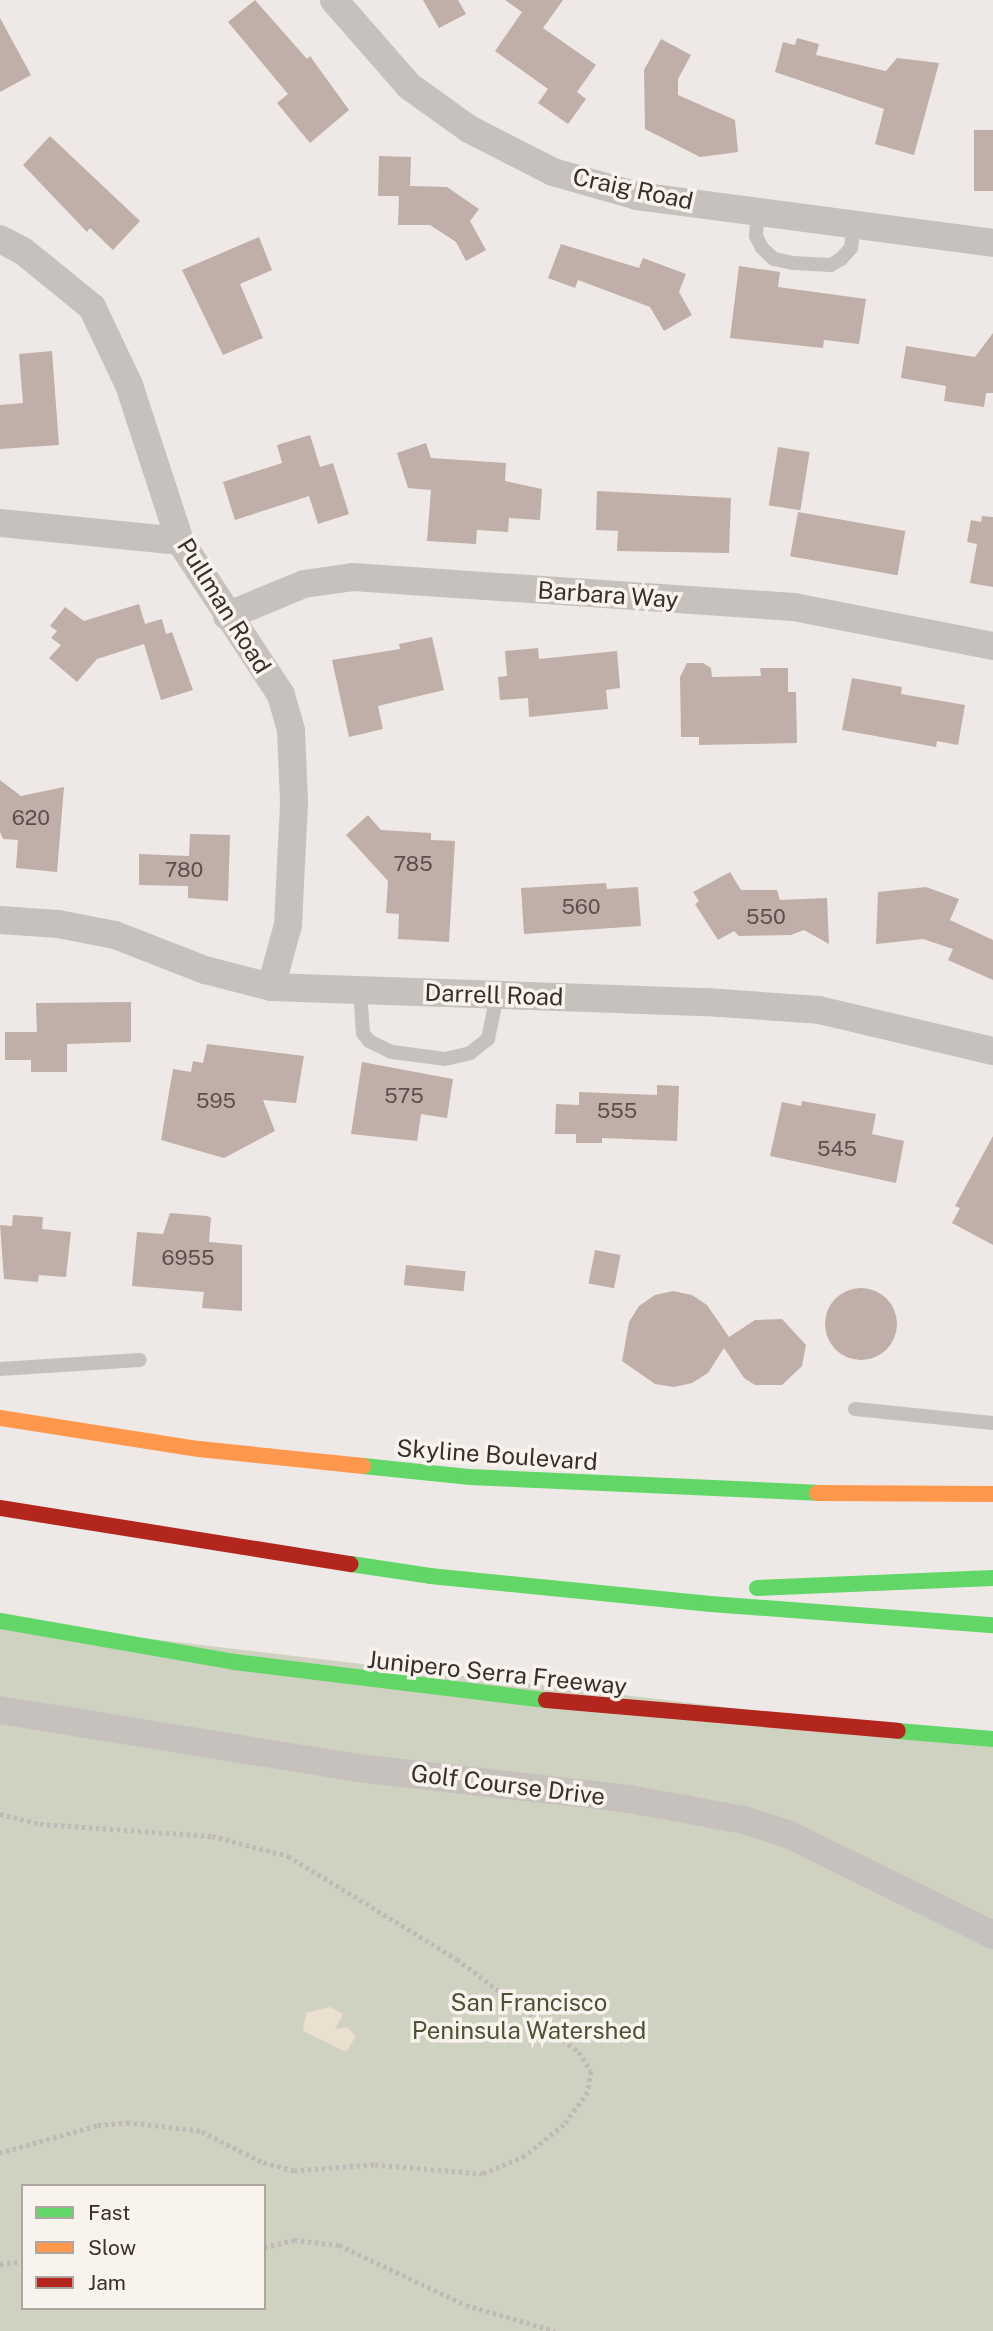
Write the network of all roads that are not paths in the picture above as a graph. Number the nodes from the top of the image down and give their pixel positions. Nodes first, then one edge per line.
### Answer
1 (334, 0) edge
2 (758, 212) junction
3 (854, 225) junction
4 (0, 239) edge
5 (993, 243) edge
6 (0, 523) edge
7 (180, 541) junction
8 (227, 616) junction
9 (993, 646) edge
10 (0, 920) edge
11 (271, 987) junction
12 (360, 990) junction
13 (497, 995) junction
14 (993, 1051) edge
15 (141, 1360) dead end
16 (0, 1369) edge
17 (855, 1409) dead end
18 (0, 1418) edge
19 (993, 1423) edge
20 (993, 1494) edge
21 (0, 1508) edge
22 (993, 1578) edge
23 (597, 1594) junction
24 (0, 1621) edge
25 (993, 1625) edge
26 (0, 1710) edge
27 (993, 1739) edge
28 (993, 1935) edge

1 - 2 street, Craig Road
2 - 3 street, Craig Road
2 - 3 lane
3 - 5 street, Craig Road
4 - 7 street, Pullman Road
6 - 7 street
7 - 8 street, Pullman Road
8 - 9 street, Barbara Way
8 - 11 street, Pullman Road
10 - 11 street, Darrell Road
11 - 12 street, Darrell Road
12 - 13 street, Darrell Road
12 - 13 lane
13 - 14 street, Darrell Road
15 - 16 lane
17 - 19 lane
18 - 20 main road, Skyline Boulevard
21 - 23 main road
22 - 23 main road
23 - 25 main road
24 - 27 main road, Junipero Serra Freeway
26 - 28 street, Golf Course Drive

